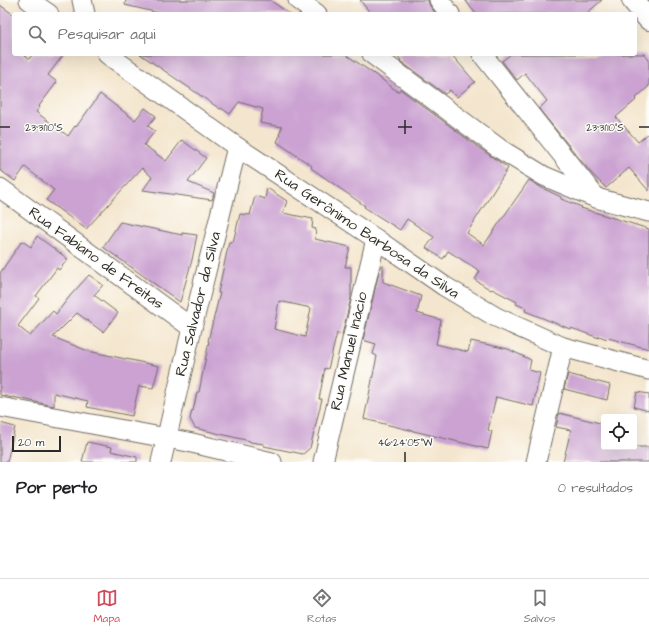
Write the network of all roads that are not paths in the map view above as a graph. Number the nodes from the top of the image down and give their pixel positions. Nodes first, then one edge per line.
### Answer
1 (29, 0) edge
2 (82, 0) edge
3 (298, 0) edge
4 (439, 0) edge
5 (633, 0) edge
6 (46, 12) edge
7 (85, 12) edge
8 (314, 12) edge
9 (448, 12) edge
10 (649, 19) edge
11 (110, 56) edge
12 (375, 56) edge
13 (484, 56) edge
14 (236, 147) junction
15 (0, 188) edge
16 (596, 198) junction
17 (649, 212) edge
18 (376, 239) junction
19 (192, 328) junction
20 (563, 348) junction
21 (649, 370) edge
22 (0, 407) edge
23 (166, 439) junction
24 (161, 462) edge
25 (272, 462) edge
26 (323, 462) edge
27 (536, 462) edge

1 - 6 street
2 - 7 street
3 - 8 street
4 - 9 street
5 - 10 main road
11 - 14 street, Rua Gerônimo Barbosa da Silva
12 - 16 street
13 - 16 street
14 - 18 street, Rua Gerônimo Barbosa da Silva
14 - 19 street, Rua Salvador da Silva
15 - 19 street, Rua Fabiano de Freitas
16 - 17 street
18 - 20 street, Rua Gerônimo Barbosa da Silva
18 - 26 street, Rua Manuel Inácio
19 - 23 street, Rua Salvador da Silva
20 - 21 street, Rua Gerônimo Barbosa da Silva
20 - 27 street
22 - 23 street
23 - 24 street, Rua Salvador da Silva
23 - 25 street

